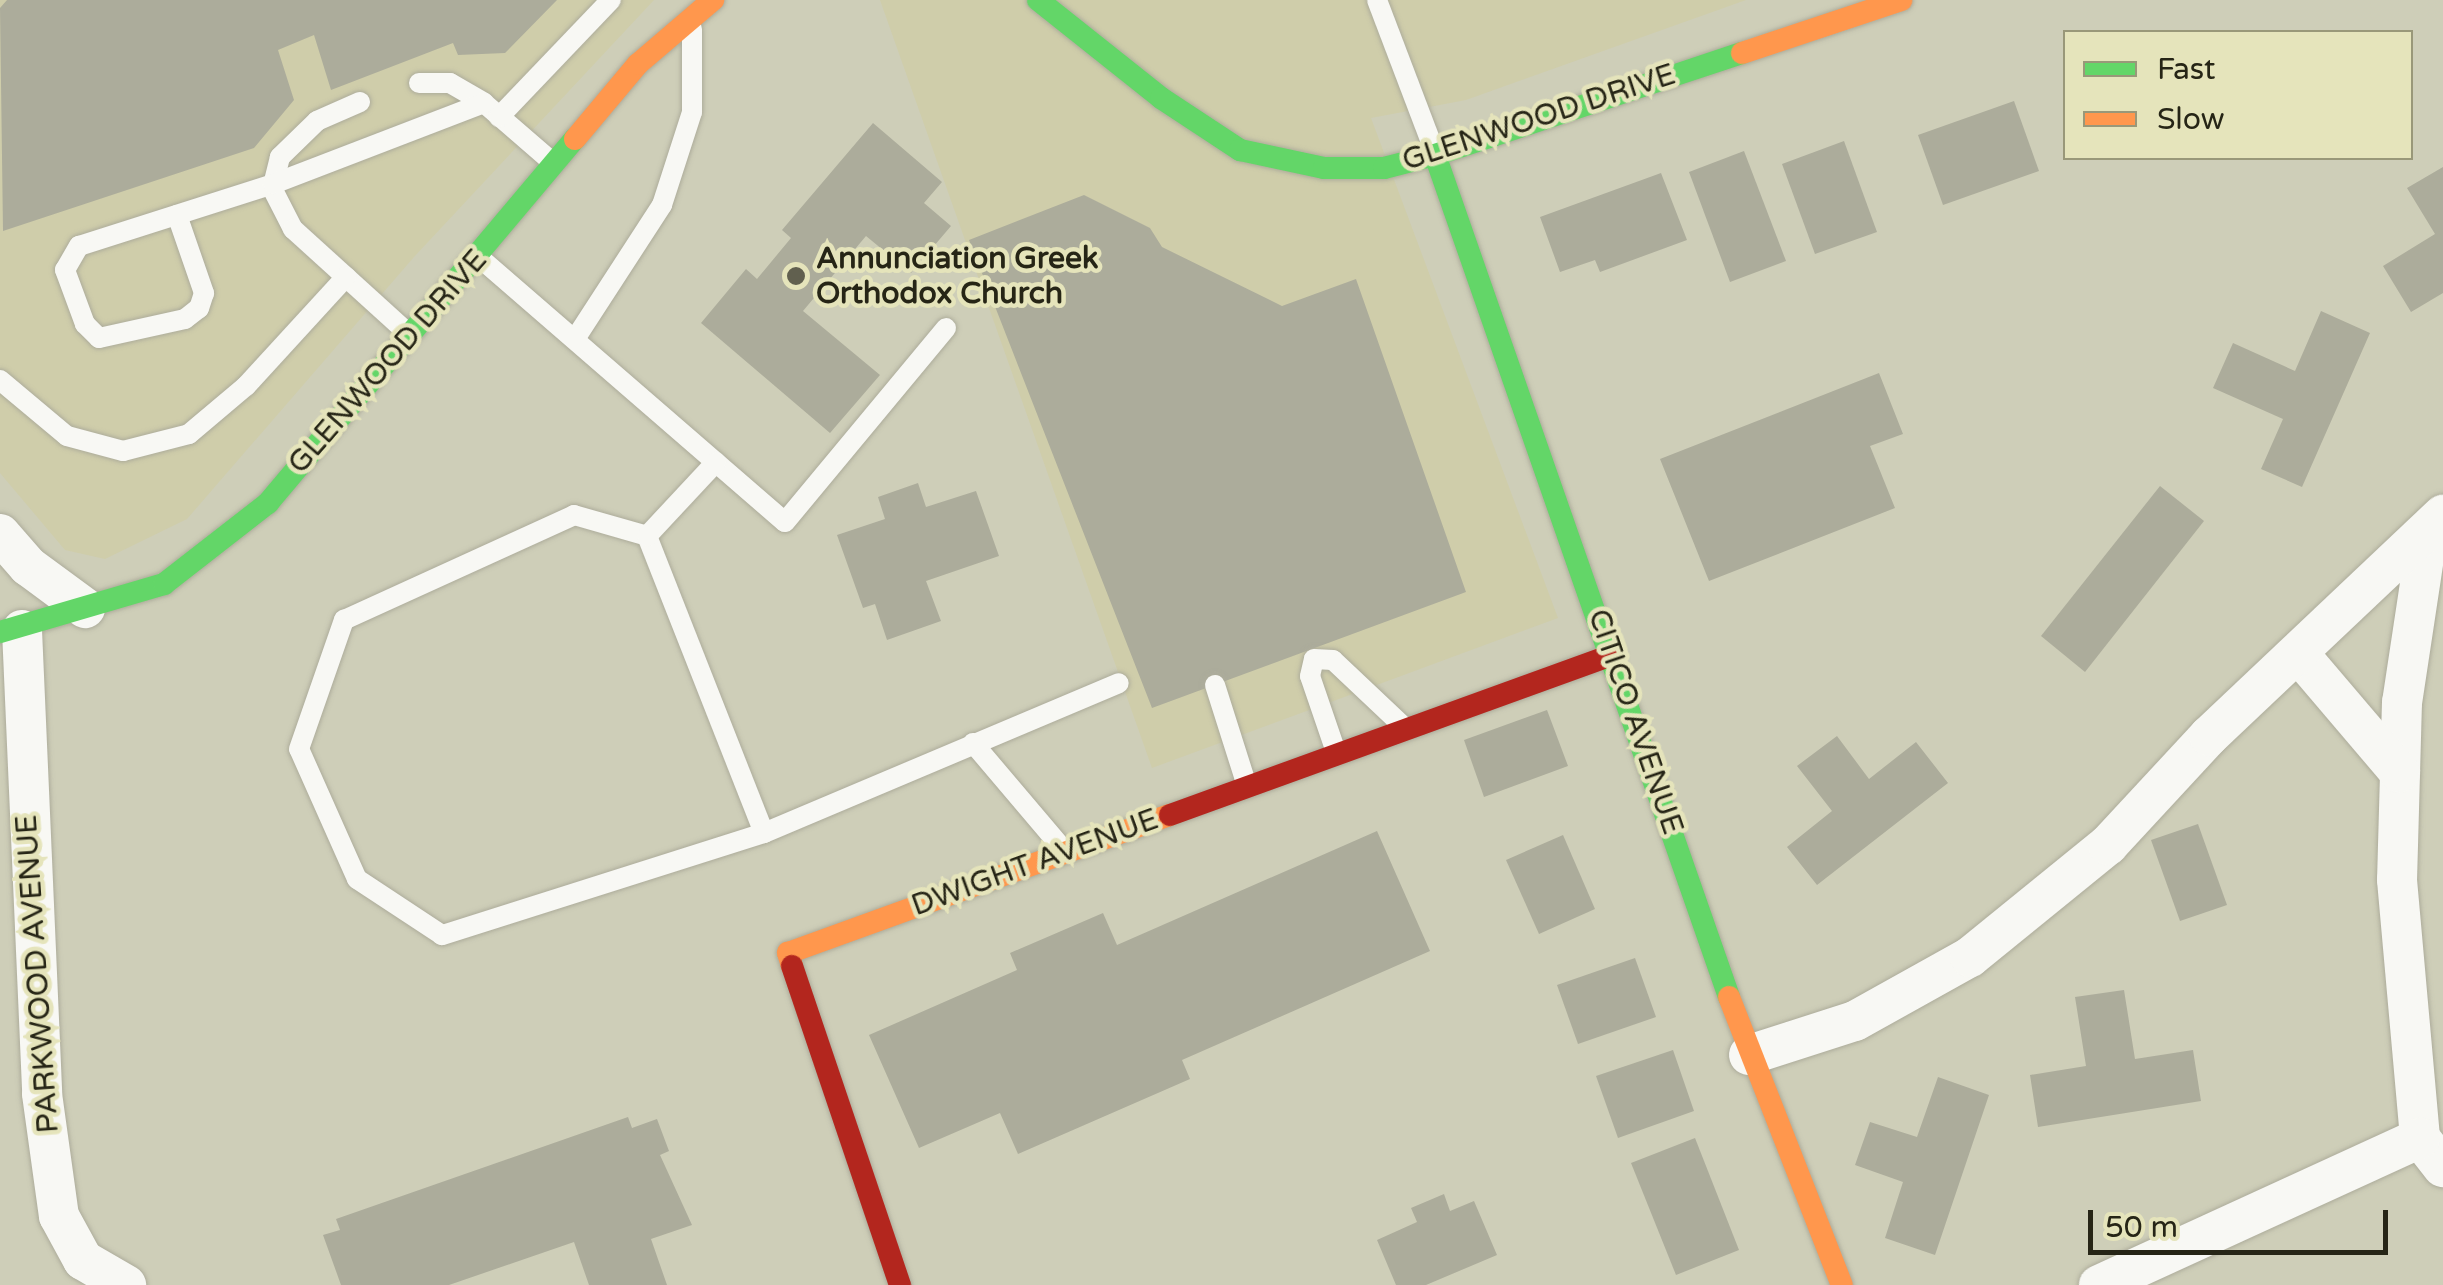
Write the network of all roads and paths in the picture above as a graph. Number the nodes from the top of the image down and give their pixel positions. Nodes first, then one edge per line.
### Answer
1 (611, 0) edge
2 (673, 0) edge
3 (713, 0) edge
4 (1038, 0) edge
5 (1376, 0) edge
6 (1901, 0) edge
7 (692, 18) junction
8 (419, 83) dead end
9 (360, 102) dead end
10 (492, 110) junction
11 (1435, 155) junction
12 (557, 167) junction
13 (273, 184) junction
14 (177, 215) junction
15 (478, 256) junction
16 (346, 277) junction
17 (946, 328) dead end
18 (410, 335) junction
19 (575, 340) junction
20 (0, 380) edge
21 (716, 462) junction
22 (2435, 523) edge
23 (0, 534) edge
24 (648, 536) junction
25 (85, 608) junction
26 (11, 631) edge
27 (2298, 653) junction
28 (1613, 656) junction
29 (1119, 684) dead end
30 (1214, 685) dead end
31 (1407, 730) junction
32 (973, 743) junction
33 (1337, 754) junction
34 (2400, 774) junction
35 (1248, 787) junction
36 (764, 833) junction
37 (1066, 852) junction
38 (1750, 1055) junction
39 (2431, 1153) edge
40 (126, 1285) edge
41 (900, 1285) edge
42 (1842, 1285) edge
43 (2099, 1285) edge

1 - 10 lane
2 - 7 lane
3 - 7 street, GLENWOOD DRIVE
4 - 11 street, GLENWOOD DRIVE
5 - 11 lane
6 - 11 street, GLENWOOD DRIVE
7 - 12 street, GLENWOOD DRIVE
7 - 19 lane
8 - 10 lane
9 - 13 lane
10 - 12 lane
10 - 13 lane
11 - 28 street, CITICO AVENUE
12 - 15 street, GLENWOOD DRIVE
13 - 14 lane
13 - 16 lane
14 - 14 lane
15 - 18 street, GLENWOOD DRIVE
15 - 19 lane
16 - 18 lane
16 - 20 lane
17 - 21 lane
18 - 25 street, GLENWOOD DRIVE
19 - 21 lane
21 - 24 lane
22 - 27 street
22 - 34 street
23 - 25 street
24 - 36 lane
24 - 36 lane
25 - 26 street, GLENWOOD DRIVE
26 - 40 street, PARKWOOD AVENUE
27 - 34 street
27 - 38 street
28 - 31 street, DWIGHT AVENUE
28 - 38 street, CITICO AVENUE
29 - 32 lane
30 - 35 lane
31 - 33 street, DWIGHT AVENUE
31 - 33 lane
32 - 36 lane
32 - 37 lane
33 - 35 street, DWIGHT AVENUE
34 - 39 street
35 - 37 street, DWIGHT AVENUE
37 - 41 street, DWIGHT AVENUE
38 - 42 street, CITICO AVENUE
39 - 43 street

